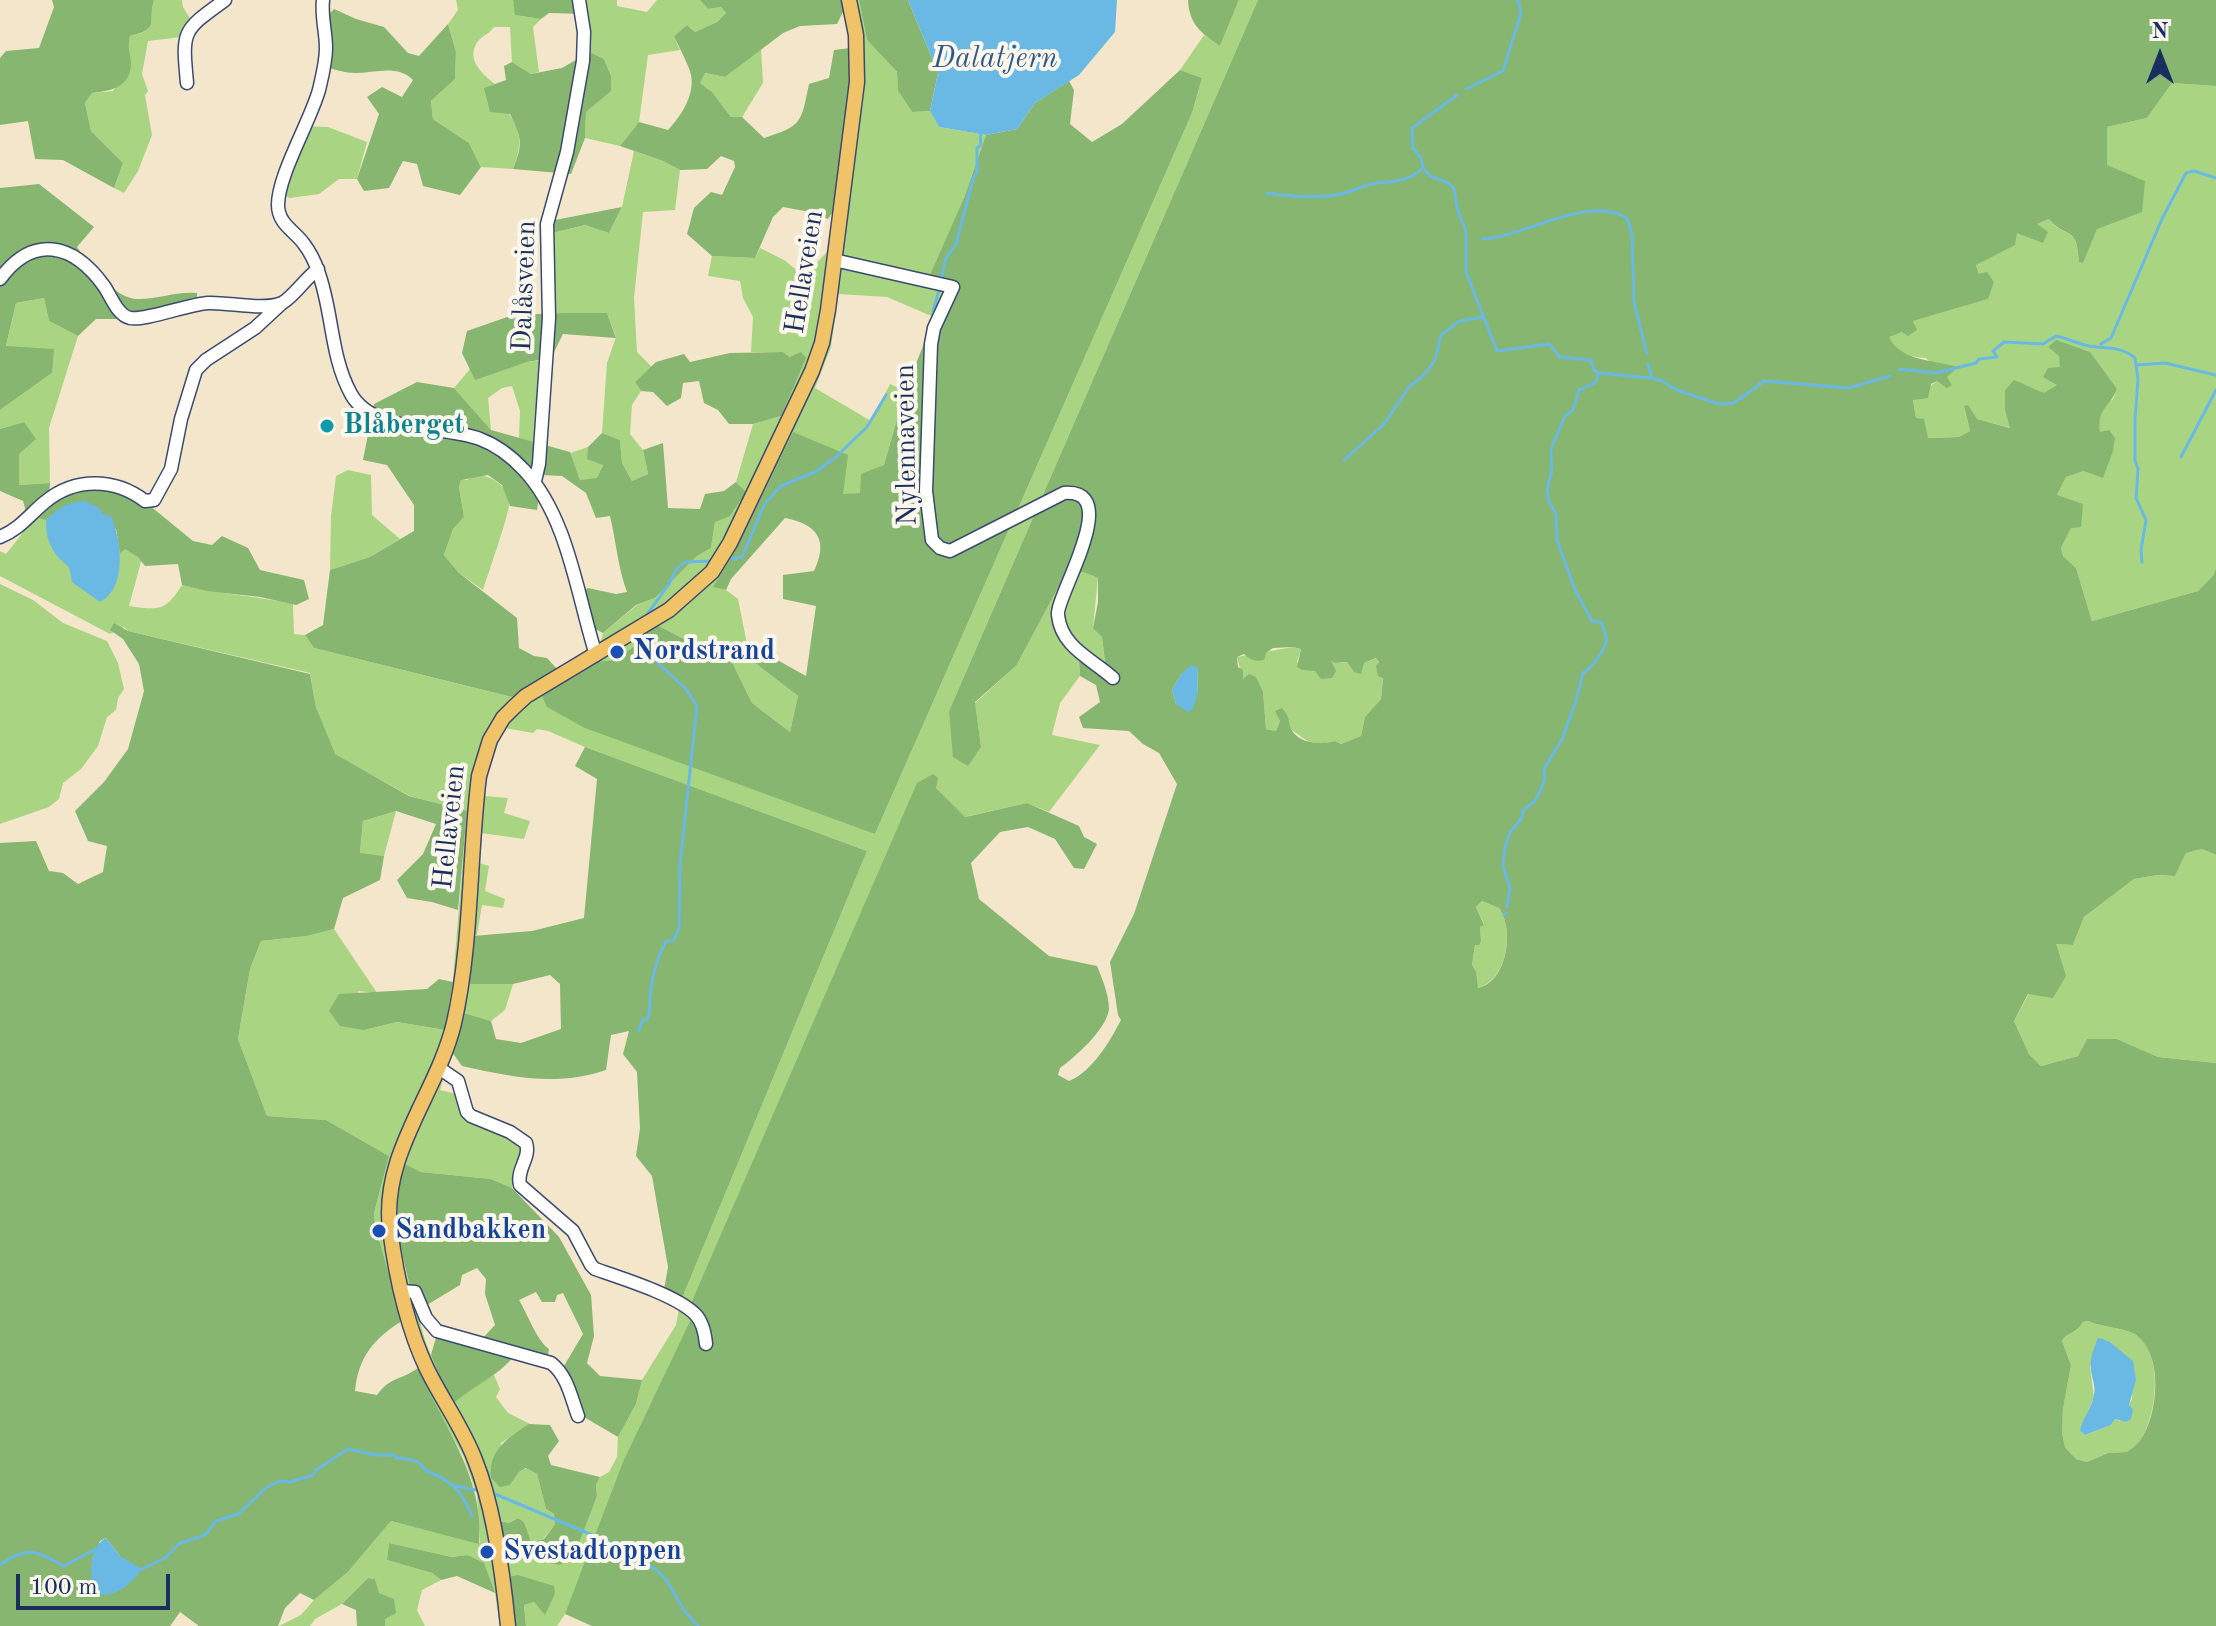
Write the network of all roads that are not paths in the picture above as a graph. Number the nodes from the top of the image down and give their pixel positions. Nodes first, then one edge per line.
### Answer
1 (225, 0) edge
2 (323, 0) edge
3 (579, 0) edge
4 (849, 0) edge
5 (187, 83) dead end
6 (834, 260) junction
7 (318, 269) junction
8 (0, 279) edge
9 (282, 303) junction
10 (535, 481) junction
11 (0, 537) edge
12 (596, 655) junction
13 (1113, 678) dead end
14 (439, 1068) junction
15 (402, 1291) junction
16 (706, 1344) dead end
17 (578, 1416) dead end
18 (508, 1626) edge

1 - 5 street
2 - 7 street
3 - 10 street, Dalåsveien
4 - 6 main road, Hellaveien
6 - 12 main road, Hellaveien
6 - 13 street, Nylennaveien
7 - 9 street
7 - 10 street
8 - 9 street
9 - 11 street
10 - 12 street
12 - 14 main road, Hellaveien
14 - 15 main road, Hellaveien
14 - 16 street
15 - 17 street
15 - 18 main road, Hellaveien

